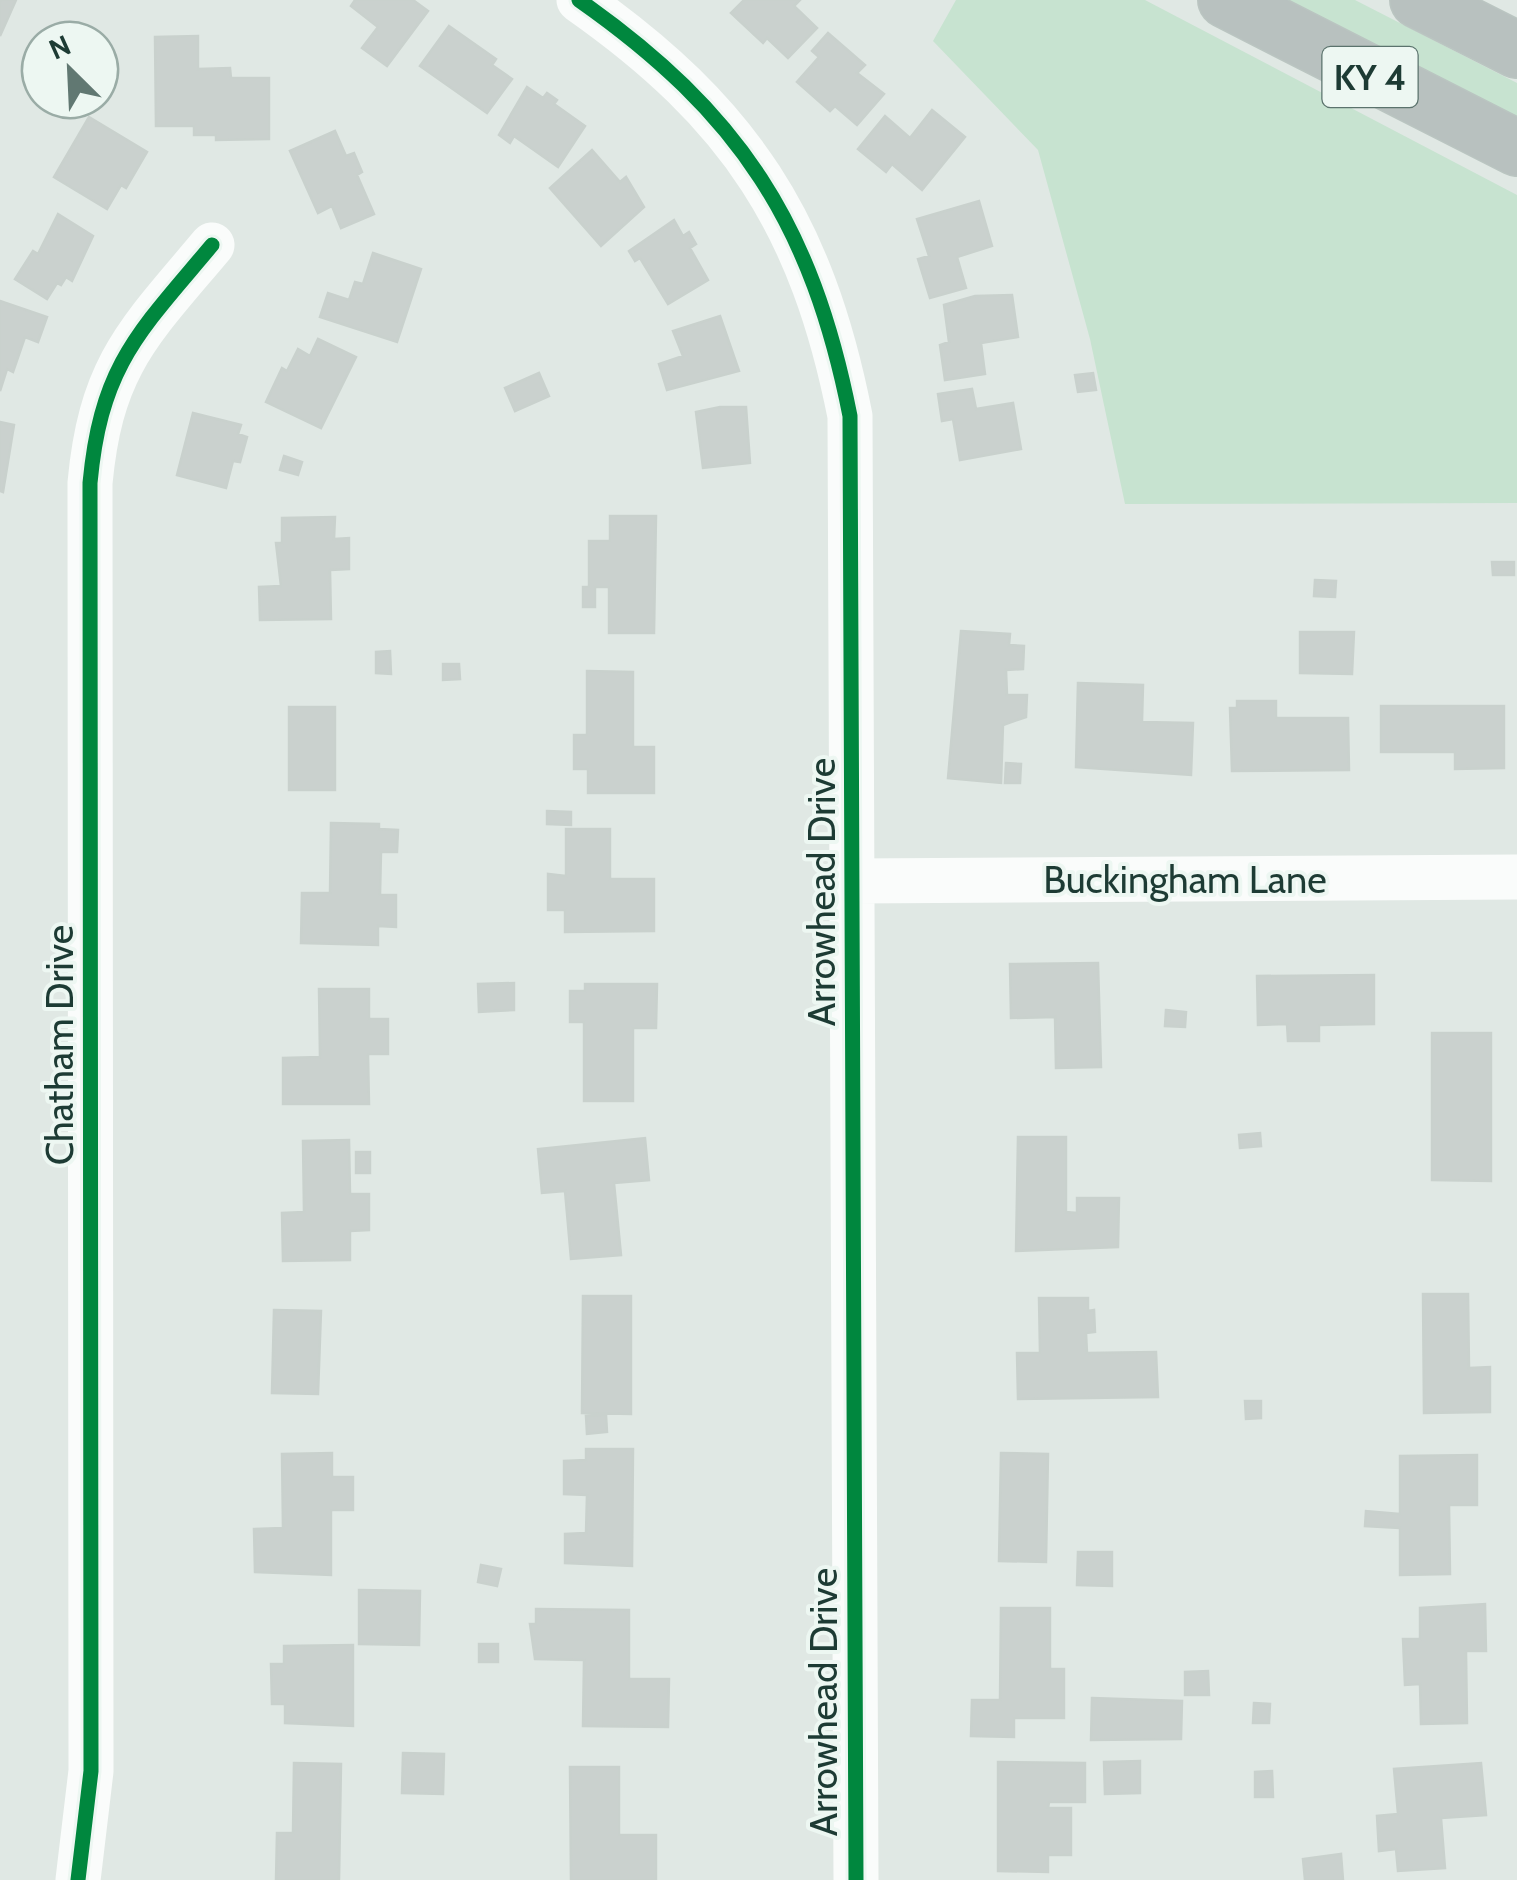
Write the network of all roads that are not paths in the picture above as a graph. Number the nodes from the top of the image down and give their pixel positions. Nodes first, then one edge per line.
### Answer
1 (580, 0) edge
2 (1226, 0) edge
3 (1418, 0) edge
4 (1517, 50) edge
5 (1517, 148) edge
6 (212, 245) dead end
7 (1517, 876) edge
8 (854, 881) junction
9 (78, 1880) edge
10 (856, 1880) edge

1 - 8 street, Arrowhead Drive
2 - 5 highway, KY 4
3 - 4 highway, KY 4
6 - 9 street, Chatham Drive
7 - 8 street, Buckingham Lane
8 - 10 street, Arrowhead Drive

